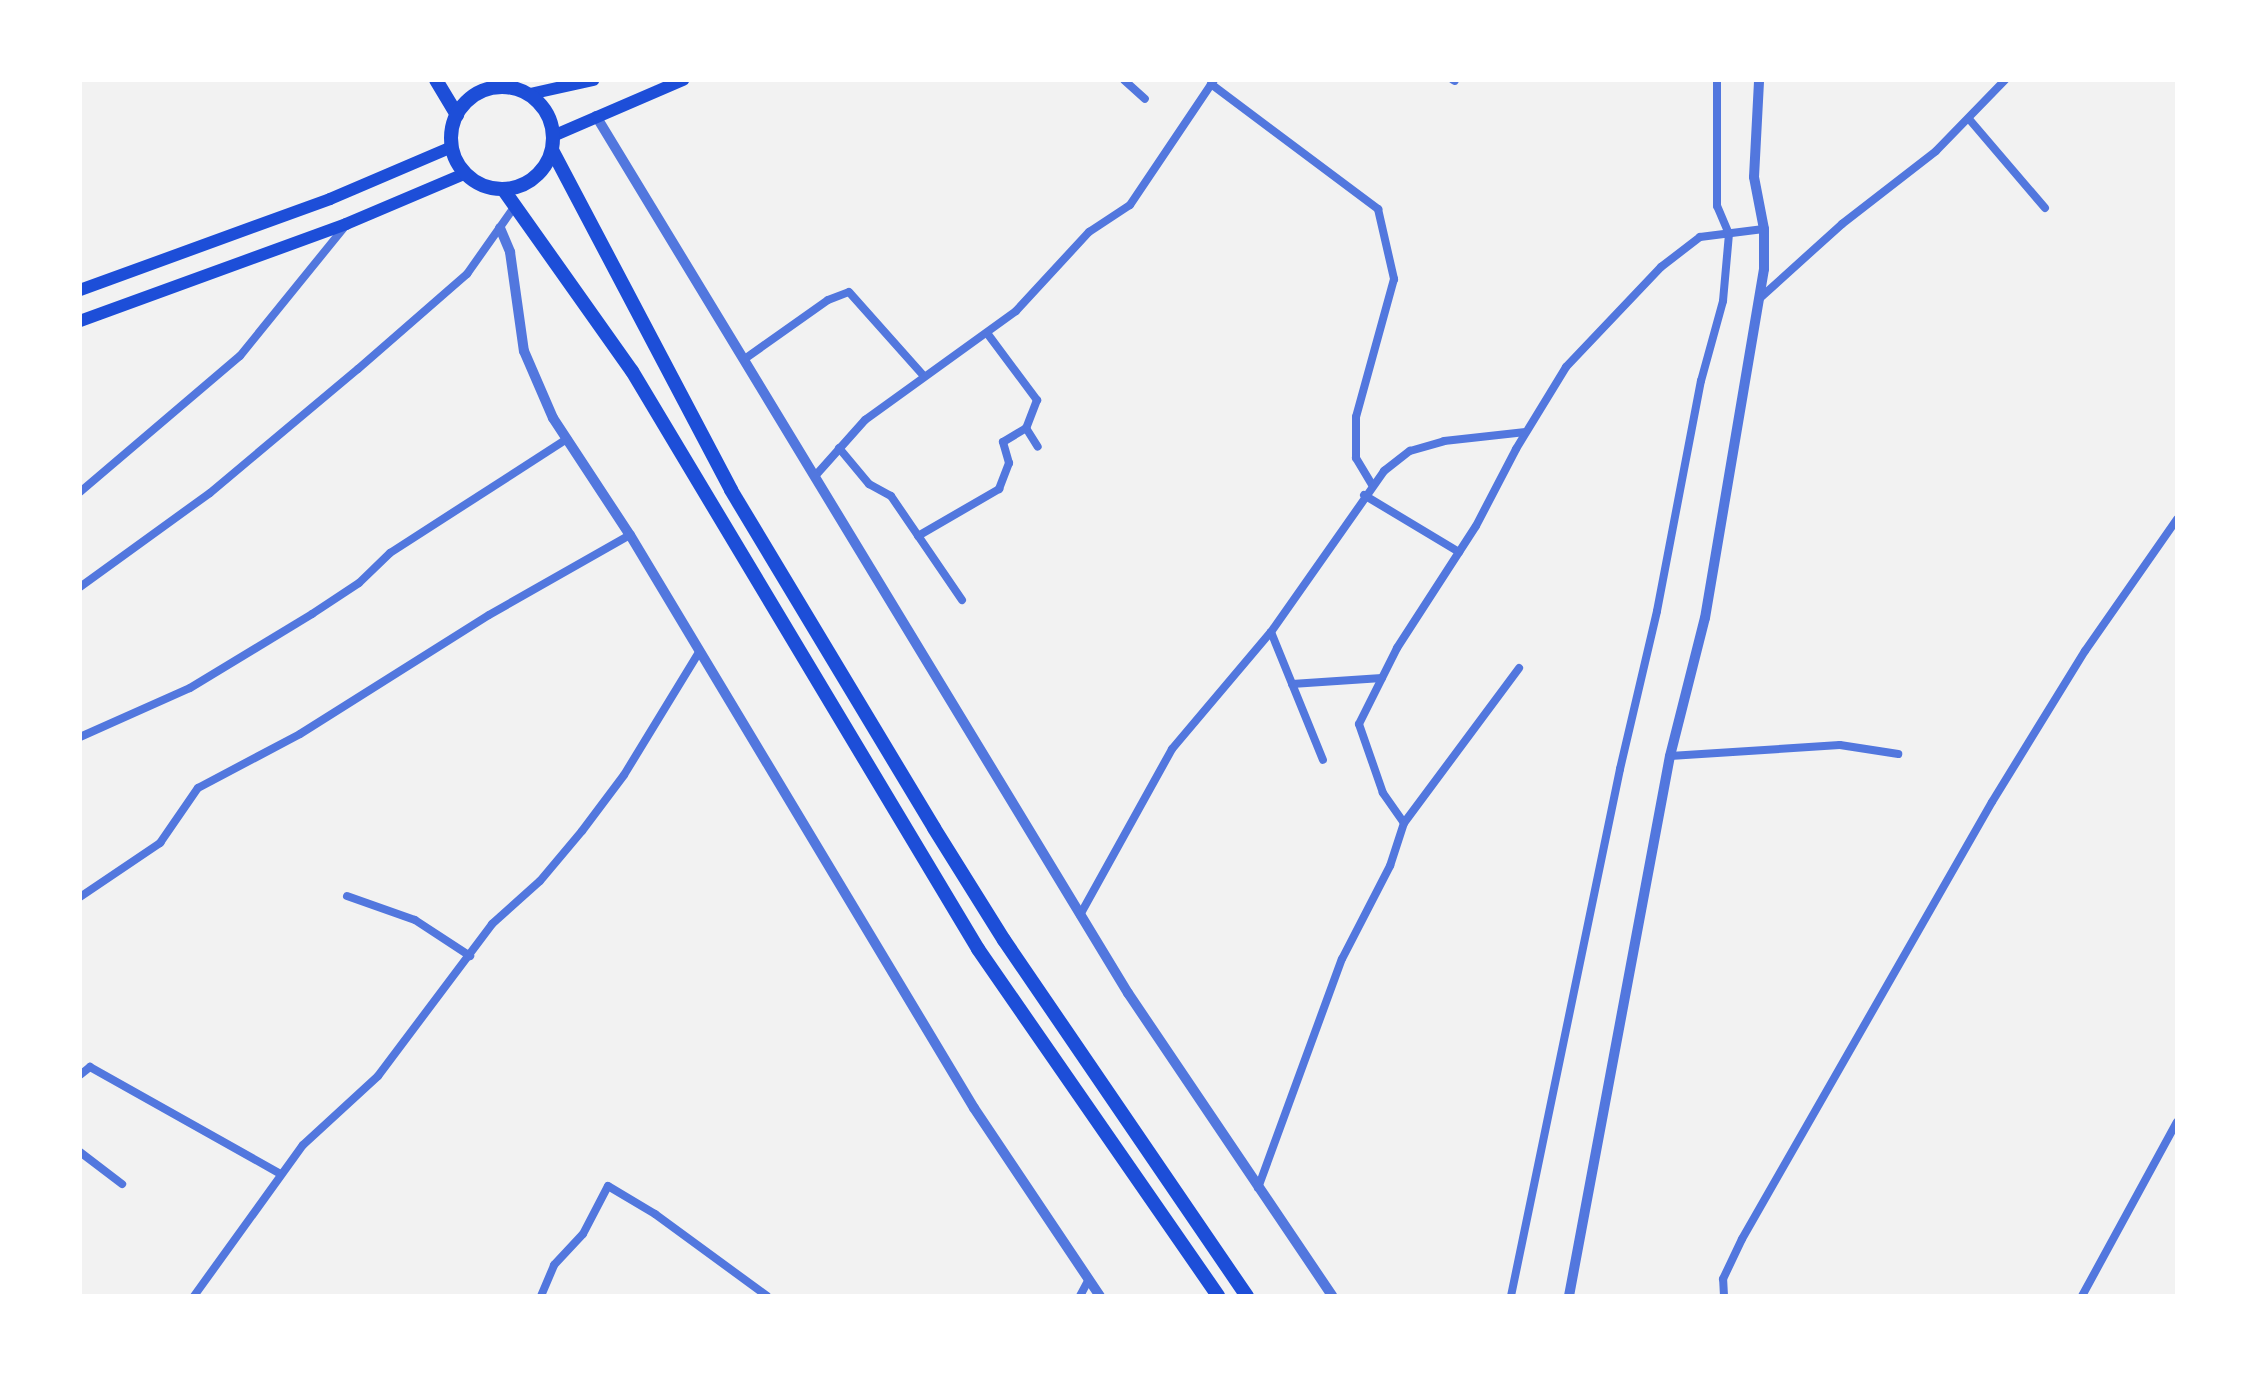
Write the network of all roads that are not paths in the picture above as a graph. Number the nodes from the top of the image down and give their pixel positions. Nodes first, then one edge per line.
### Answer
1 (436, 80) edge
2 (593, 80) edge
3 (683, 80) edge
4 (1124, 80) edge
5 (1717, 80) edge
6 (1759, 80) edge
7 (2005, 80) edge
8 (1213, 82) edge
9 (491, 84) edge
10 (530, 94) junction
11 (1145, 99) dead end
12 (457, 115) junction
13 (596, 116) junction
14 (1969, 119) junction
15 (553, 143) junction
16 (452, 147) junction
17 (466, 173) junction
18 (503, 189) junction
19 (515, 206) junction
20 (2045, 208) dead end
21 (346, 224) junction
22 (500, 228) junction
23 (1764, 229) junction
24 (1729, 234) junction
25 (80, 290) edge
26 (1759, 300) junction
27 (80, 321) edge
28 (987, 333) junction
29 (746, 358) junction
30 (923, 375) junction
31 (1026, 428) junction
32 (1526, 432) junction
33 (567, 439) junction
34 (1038, 447) dead end
35 (839, 448) junction
36 (816, 475) junction
37 (1372, 485) junction
38 (80, 492) edge
39 (1364, 495) junction
40 (2177, 519) edge
41 (630, 535) junction
42 (918, 536) junction
43 (1459, 552) junction
44 (80, 587) edge
45 (962, 600) dead end
46 (1271, 632) junction
47 (699, 652) junction
48 (1519, 668) dead end
49 (1382, 678) junction
50 (1292, 684) junction
51 (80, 737) edge
52 (1898, 754) dead end
53 (1670, 756) junction
54 (1323, 760) dead end
55 (1404, 823) junction
56 (347, 896) dead end
57 (80, 897) edge
58 (1080, 915) junction
59 (470, 956) junction
60 (80, 1075) edge
61 (2177, 1122) edge
62 (80, 1152) edge
63 (279, 1173) junction
64 (122, 1184) dead end
65 (1258, 1189) junction
66 (1089, 1279) junction
67 (194, 1296) edge
68 (541, 1296) edge
69 (767, 1296) edge
70 (1080, 1296) edge
71 (1100, 1296) edge
72 (1218, 1296) edge
73 (1247, 1296) edge
74 (1332, 1296) edge
75 (1511, 1296) edge
76 (1569, 1296) edge
77 (1724, 1296) edge
78 (2082, 1296) edge

1 - 12 main road
2 - 10 main road
3 - 13 main road
4 - 11 street
5 - 24 street
6 - 23 street
7 - 14 street
8 - 28 street
8 - 37 street
9 - 10 main road
9 - 12 main road
10 - 15 main road
12 - 16 main road
13 - 15 main road
13 - 29 street
14 - 20 street
14 - 26 street
15 - 18 main road
15 - 73 main road
16 - 17 main road
16 - 25 main road
17 - 18 main road
17 - 21 main road
18 - 19 main road
19 - 22 street
19 - 72 main road
21 - 27 main road
21 - 38 street
22 - 33 street
22 - 44 street
23 - 24 street
23 - 26 street
24 - 32 street
24 - 75 street
26 - 53 street
28 - 30 street
28 - 31 street
29 - 30 street
29 - 36 street
30 - 35 street
31 - 34 street
31 - 42 street
32 - 37 street
32 - 43 street
33 - 41 street
33 - 51 street
35 - 36 street
35 - 42 street
36 - 58 street
37 - 39 street
39 - 43 street
39 - 46 street
40 - 77 street
41 - 47 street
41 - 57 street
42 - 45 street
43 - 49 street
46 - 50 street
46 - 58 street
47 - 59 street
47 - 66 street
48 - 55 street
49 - 50 street
49 - 55 street
50 - 54 street
52 - 53 street
53 - 76 street
55 - 65 street
56 - 59 street
58 - 65 street
59 - 63 street
60 - 63 street
61 - 78 street
62 - 64 street
63 - 67 street
65 - 74 street
66 - 70 street
66 - 71 street
68 - 69 street

